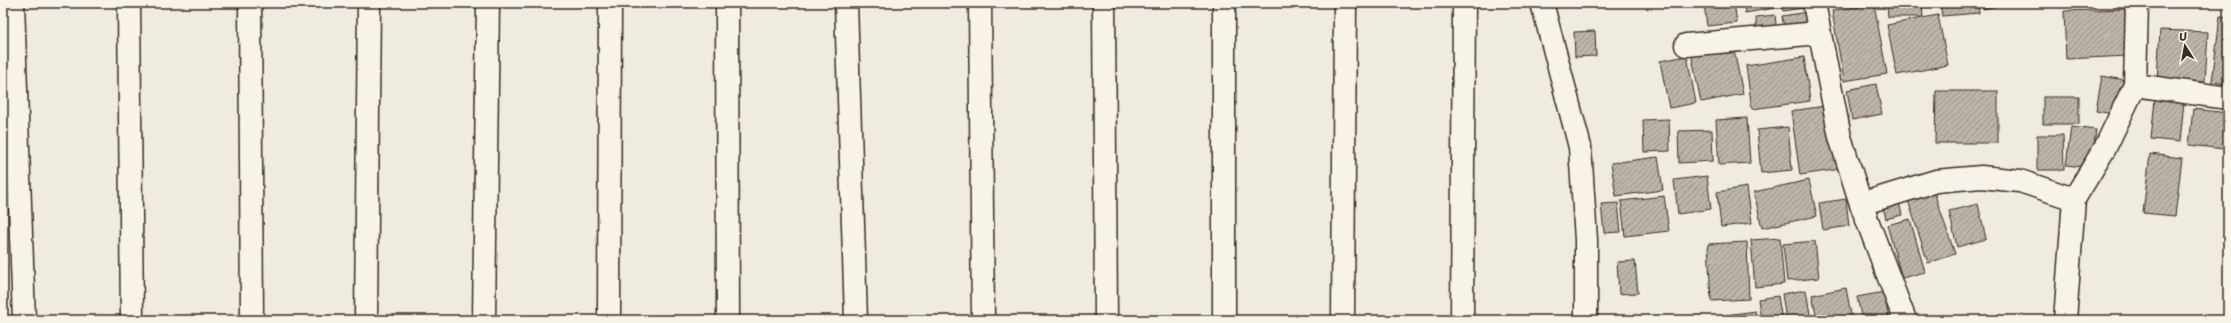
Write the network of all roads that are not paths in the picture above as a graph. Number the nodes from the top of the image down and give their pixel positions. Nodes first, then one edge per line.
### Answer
1 (13, 3) edge
2 (129, 3) edge
3 (250, 3) edge
4 (370, 3) edge
5 (488, 3) edge
6 (610, 3) edge
7 (727, 3) edge
8 (846, 3) edge
9 (980, 3) edge
10 (1104, 3) edge
11 (1224, 3) edge
12 (1345, 3) edge
13 (1464, 3) edge
14 (1542, 3) edge
15 (1814, 3) edge
16 (2136, 3) edge
17 (1819, 32) junction
18 (1686, 45) dead end
19 (2135, 85) junction
20 (2228, 98) edge
21 (2074, 198) junction
22 (1860, 204) junction
23 (24, 320) edge
24 (132, 320) edge
25 (252, 320) edge
26 (366, 320) edge
27 (484, 320) edge
28 (609, 320) edge
29 (728, 320) edge
30 (856, 320) edge
31 (983, 320) edge
32 (1106, 320) edge
33 (1224, 320) edge
34 (1344, 320) edge
35 (1462, 320) edge
36 (1586, 320) edge
37 (1905, 320) edge
38 (2065, 320) edge

1 - 23 street
2 - 24 street
3 - 25 street
4 - 26 street
5 - 27 street
6 - 28 street
7 - 29 street
8 - 30 street
9 - 31 street
10 - 32 street
11 - 33 street
12 - 34 street
13 - 35 street
14 - 36 street
15 - 17 street
16 - 19 street
17 - 18 street
17 - 22 street
19 - 20 street
19 - 21 street
21 - 22 street
21 - 38 street
22 - 37 street

